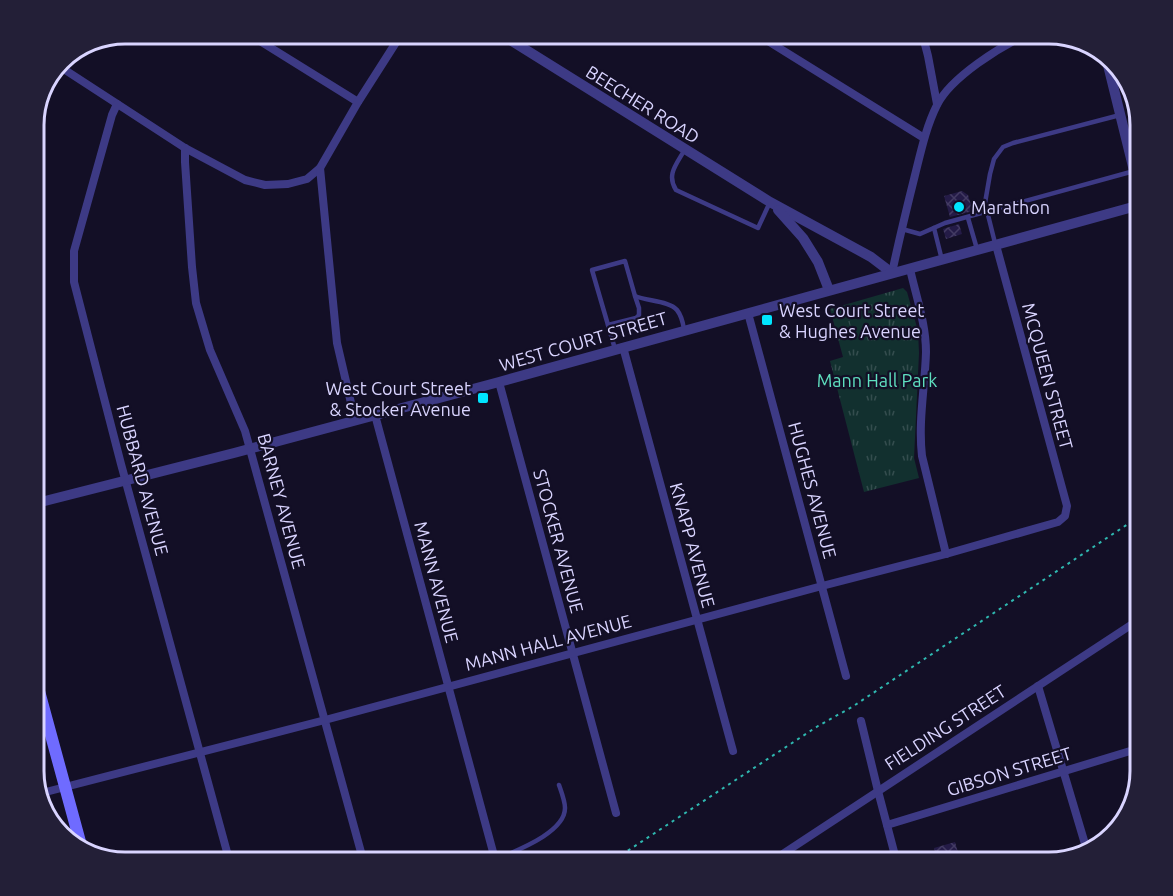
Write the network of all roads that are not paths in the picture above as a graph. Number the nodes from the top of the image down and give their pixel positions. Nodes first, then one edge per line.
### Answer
1 (265, 44) edge
2 (395, 44) edge
3 (517, 44) edge
4 (773, 44) edge
5 (925, 44) edge
6 (1007, 44) edge
7 (65, 70) edge
8 (1109, 72) edge
9 (358, 102) junction
10 (117, 104) junction
11 (937, 104) junction
12 (1120, 115) junction
13 (924, 138) junction
14 (185, 148) junction
15 (685, 149) junction
16 (1130, 155) edge
17 (320, 168) junction
18 (1130, 172) edge
19 (770, 202) junction
20 (1130, 208) edge
21 (987, 213) junction
22 (968, 218) junction
23 (934, 228) junction
24 (902, 229) junction
25 (996, 245) junction
26 (977, 250) junction
27 (942, 260) junction
28 (910, 269) junction
29 (892, 273) junction
30 (829, 290) junction
31 (635, 296) junction
32 (748, 313) junction
33 (608, 325) junction
34 (685, 330) junction
35 (619, 348) junction
36 (499, 382) junction
37 (375, 415) junction
38 (355, 420) junction
39 (250, 449) junction
40 (126, 479) junction
41 (44, 501) edge
42 (1065, 516) joint
43 (946, 554) junction
44 (822, 586) junction
45 (696, 619) junction
46 (1130, 626) edge
47 (572, 653) junction
48 (846, 676) dead end
49 (449, 686) junction
50 (1038, 686) junction
51 (44, 710) edge
52 (325, 720) junction
53 (861, 721) dead end
54 (733, 751) dead end
55 (1130, 751) edge
56 (199, 752) junction
57 (1063, 771) junction
58 (559, 785) dead end
59 (65, 787) junction
60 (878, 791) junction
61 (46, 792) edge
62 (616, 813) dead end
63 (887, 825) junction
64 (79, 839) edge
65 (1085, 844) edge
66 (227, 853) edge
67 (361, 853) edge
68 (494, 853) edge
69 (513, 853) edge
70 (784, 853) edge
71 (894, 853) edge

1 - 9 street
2 - 9 street
3 - 15 street, BEECHER ROAD
4 - 13 street
5 - 11 street
6 - 11 street
7 - 10 street
8 - 12 street
9 - 17 street
10 - 14 street
10 - 40 street, HUBBARD AVENUE
11 - 13 street
12 - 16 street
12 - 21 lane
13 - 24 street
14 - 17 street
14 - 39 street, BARNEY AVENUE
15 - 19 street, BEECHER ROAD
15 - 19 lane
17 - 38 street
18 - 21 lane
19 - 29 street, BEECHER ROAD
19 - 30 street, BEECHER ROAD
20 - 25 street, WEST COURT STREET
21 - 22 lane
21 - 25 lane
22 - 23 lane
22 - 26 lane
23 - 24 lane
23 - 27 lane
24 - 29 street
25 - 26 street, WEST COURT STREET
25 - 42 street, MCQUEEN STREET
26 - 27 street, WEST COURT STREET
27 - 28 street, WEST COURT STREET
28 - 29 street, WEST COURT STREET
28 - 43 street
29 - 30 street, WEST COURT STREET
30 - 32 street, WEST COURT STREET
31 - 33 lane
31 - 33 lane
31 - 34 lane
32 - 34 street, WEST COURT STREET
32 - 44 street, HUGHES AVENUE
33 - 35 lane
34 - 35 street, WEST COURT STREET
35 - 36 street, WEST COURT STREET
35 - 45 street, KNAPP AVENUE
36 - 37 street, WEST COURT STREET
36 - 47 street, STOCKER AVENUE
37 - 38 street, WEST COURT STREET
37 - 49 street, MANN AVENUE
38 - 39 street, WEST COURT STREET
39 - 40 street, WEST COURT STREET
39 - 52 street, BARNEY AVENUE
40 - 41 street, WEST COURT STREET
40 - 56 street, HUBBARD AVENUE
42 - 43 street, MANN HALL AVENUE
43 - 44 street, MANN HALL AVENUE
44 - 45 street, MANN HALL AVENUE
44 - 48 street, HUGHES AVENUE
45 - 47 street, MANN HALL AVENUE
45 - 54 street, KNAPP AVENUE
46 - 50 street, FIELDING STREET
47 - 49 street, MANN HALL AVENUE
47 - 62 street, STOCKER AVENUE
49 - 52 street, MANN HALL AVENUE
49 - 68 street, MANN AVENUE
50 - 57 street
50 - 60 street, FIELDING STREET
51 - 59 main road
52 - 56 street, MANN HALL AVENUE
52 - 67 street, BARNEY AVENUE
53 - 60 street
55 - 57 street, GIBSON STREET
56 - 59 street, MANN HALL AVENUE
56 - 66 street, HUBBARD AVENUE
57 - 63 street, GIBSON STREET
57 - 65 street
58 - 69 lane
59 - 61 street, MANN HALL AVENUE
59 - 64 main road
60 - 63 street
60 - 70 street, FIELDING STREET
63 - 71 street

